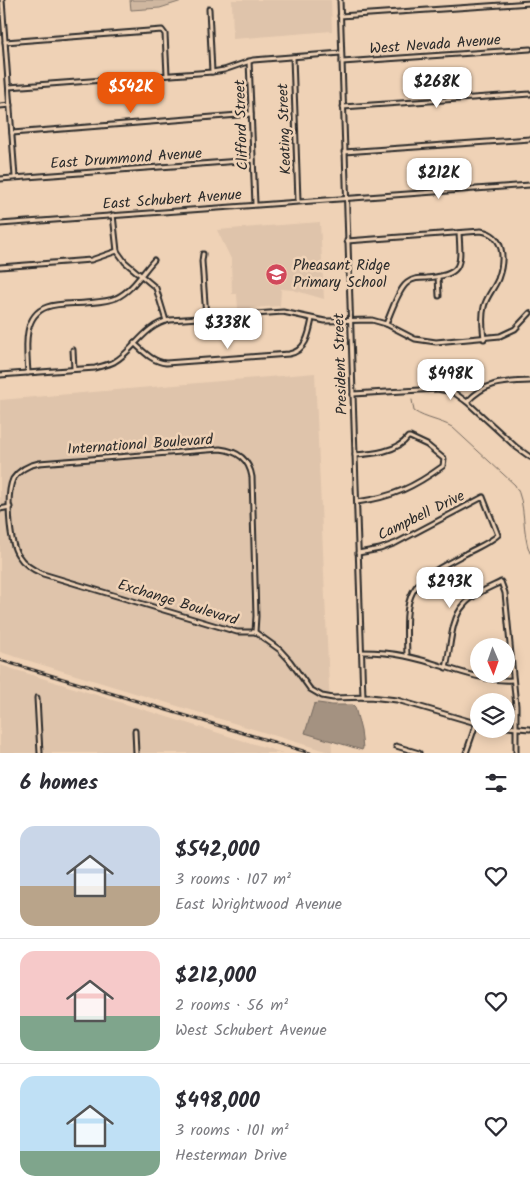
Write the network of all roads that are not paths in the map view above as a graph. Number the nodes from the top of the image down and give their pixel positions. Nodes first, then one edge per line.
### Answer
1 (2, 0) edge
2 (340, 0) edge
3 (530, 3) edge
4 (209, 9) dead end
5 (340, 16) junction
6 (5, 42) junction
7 (530, 49) edge
8 (341, 53) junction
9 (293, 57) junction
10 (249, 61) junction
11 (342, 62) junction
12 (212, 72) junction
13 (167, 75) junction
14 (9, 87) junction
15 (530, 94) edge
16 (10, 105) junction
17 (0, 106) edge
18 (343, 107) junction
19 (251, 114) junction
20 (12, 132) junction
21 (530, 139) edge
22 (344, 152) junction
23 (253, 160) junction
24 (15, 177) junction
25 (0, 178) edge
26 (530, 185) edge
27 (346, 197) junction
28 (298, 201) junction
29 (255, 204) junction
30 (114, 215) junction
31 (0, 224) edge
32 (459, 233) junction
33 (347, 241) junction
34 (117, 250) junction
35 (203, 254) dead end
36 (154, 260) dead end
37 (0, 267) edge
38 (140, 275) junction
39 (438, 277) junction
40 (439, 296) dead end
41 (530, 314) edge
42 (206, 317) junction
43 (312, 319) junction
44 (350, 320) junction
45 (166, 321) junction
46 (386, 324) junction
47 (484, 339) junction
48 (134, 343) junction
49 (73, 350) dead end
50 (74, 369) junction
51 (28, 373) junction
52 (0, 375) edge
53 (530, 381) edge
54 (353, 394) junction
55 (468, 402) junction
56 (355, 455) junction
57 (530, 457) edge
58 (357, 502) junction
59 (0, 508) edge
60 (10, 508) junction
61 (358, 553) junction
62 (255, 632) junction
63 (510, 638) edge
64 (362, 652) junction
65 (407, 656) junction
66 (446, 668) junction
67 (470, 675) edge
68 (362, 697) junction
69 (37, 698) dead end
70 (470, 722) edge
71 (515, 728) joint
72 (530, 729) edge
73 (135, 731) dead end
74 (472, 738) edge
75 (396, 746) dead end
76 (40, 753) edge
77 (136, 753) edge
78 (419, 753) edge
79 (466, 753) edge
80 (516, 753) edge

1 - 6 street
2 - 5 street, President Street
3 - 5 street
4 - 12 street
5 - 8 street, President Street
6 - 13 street
6 - 14 street
7 - 11 street, West Nevada Avenue
8 - 9 street, Clifford Street
8 - 11 street, President Street
9 - 10 street, Clifford Street
9 - 28 street, Keating Street
10 - 12 street
10 - 19 street, Clifford Street
11 - 18 street, President Street
12 - 13 street
13 - 14 street
14 - 16 street
15 - 18 street
16 - 17 street
16 - 20 street
18 - 22 street, President Street
19 - 20 street
19 - 23 street, Clifford Street
20 - 24 street
21 - 22 street
22 - 27 street, President Street
23 - 24 street, East Drummond Avenue
23 - 29 street, Clifford Street
24 - 25 street, East Drummond Avenue
26 - 27 street, East Schubert Avenue
27 - 28 street, East Schubert Avenue
27 - 33 street, President Street
28 - 29 street, East Schubert Avenue
29 - 30 street, East Schubert Avenue
30 - 31 street, East Schubert Avenue
30 - 34 street
32 - 33 street
32 - 39 street
32 - 47 street
33 - 44 street, President Street
34 - 37 street
34 - 38 street
35 - 42 street
36 - 38 street
38 - 45 street
38 - 51 street
39 - 40 street
39 - 46 street
41 - 47 street
42 - 43 street
42 - 45 street
43 - 44 street
43 - 48 street
44 - 46 street
44 - 54 street, President Street
45 - 48 street
46 - 47 street
48 - 50 street
49 - 50 street
50 - 51 street
51 - 52 street
53 - 55 street
54 - 55 street
54 - 56 street, President Street
55 - 57 street
56 - 58 street, President Street
56 - 58 street
58 - 61 street, President Street
59 - 60 street
60 - 62 street, Exchange Boulevard
60 - 62 street, International Boulevard
61 - 64 street, President Street
61 - 65 street, Campbell Drive
62 - 68 street, Exchange Boulevard
63 - 66 street
64 - 65 street
64 - 68 street, President Street
65 - 66 street
66 - 67 street
68 - 70 street, Exchange Boulevard
69 - 76 street
71 - 72 street
71 - 80 street
73 - 77 street
74 - 79 street
75 - 78 street

